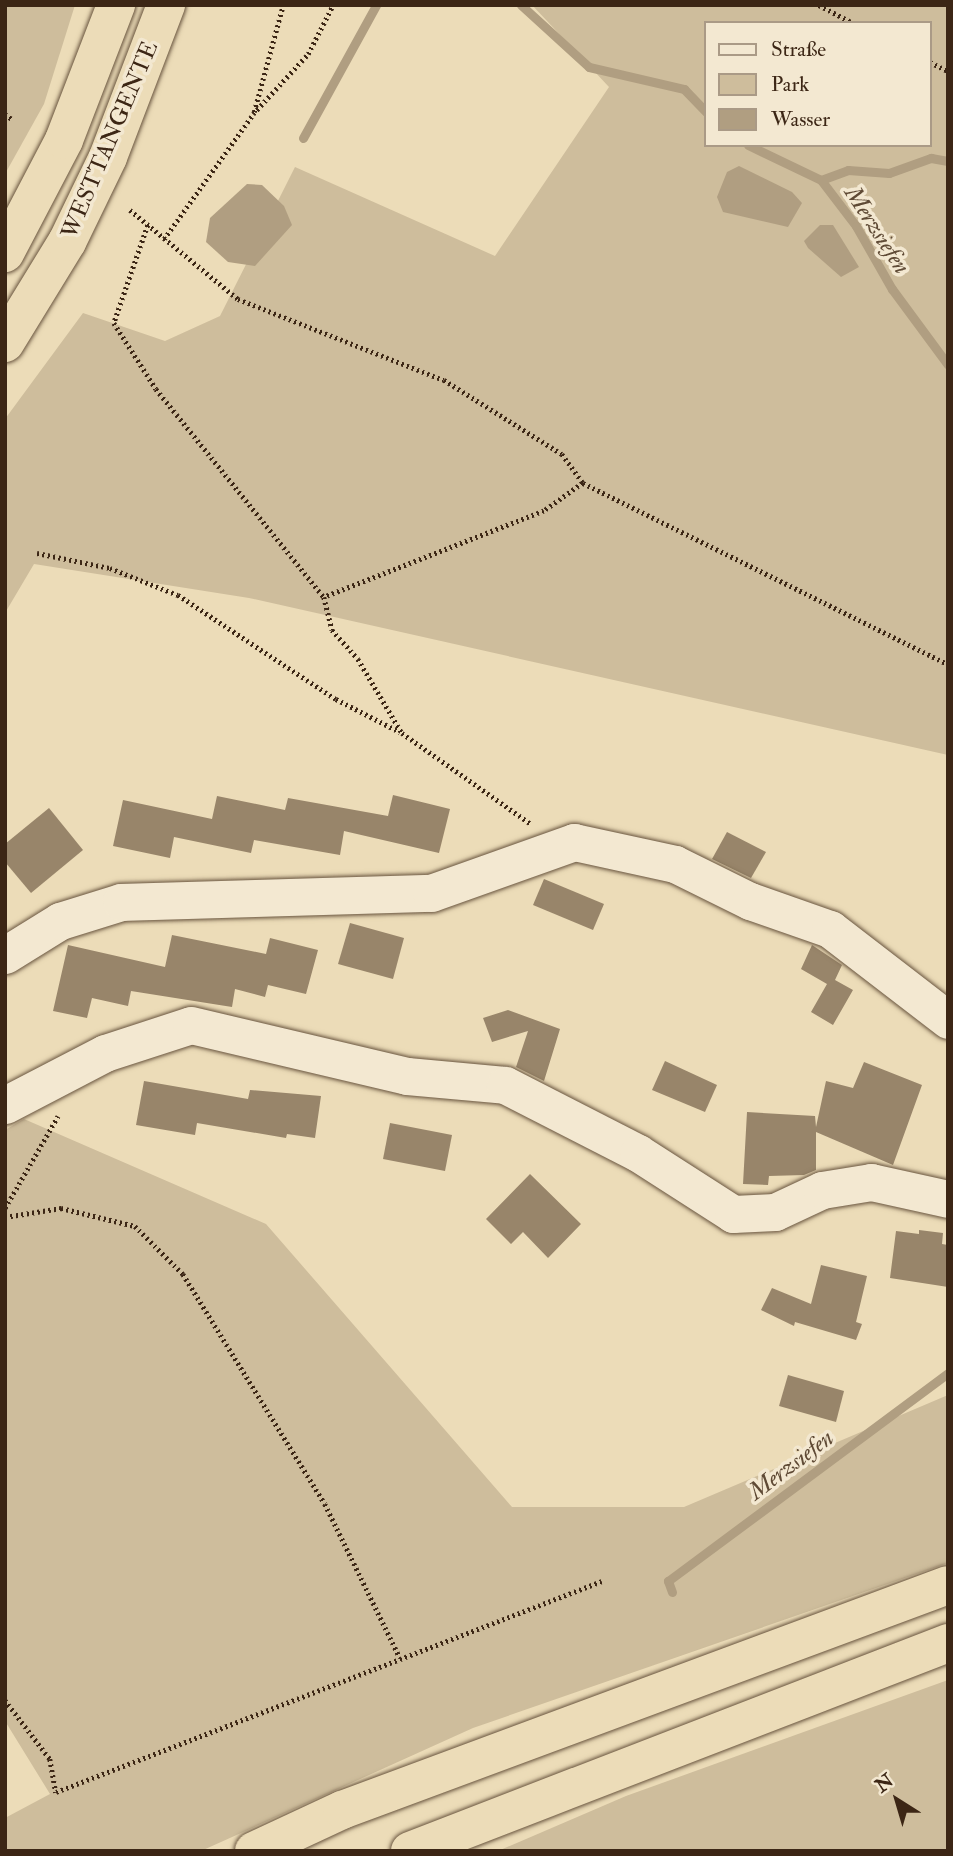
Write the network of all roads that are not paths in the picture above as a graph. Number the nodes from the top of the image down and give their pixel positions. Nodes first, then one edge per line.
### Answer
1 (116, 5) edge
2 (166, 5) edge
3 (5, 253) edge
4 (5, 343) edge
5 (5, 955) edge
6 (948, 1020) edge
7 (5, 1105) edge
8 (948, 1199) edge
9 (948, 1585) edge
10 (948, 1643) edge
11 (254, 1851) edge
12 (411, 1851) edge

1 - 3 highway, WESTTANGENTE
2 - 4 highway, WESTTANGENTE
5 - 6 street
7 - 8 street
9 - 11 highway
10 - 12 highway

